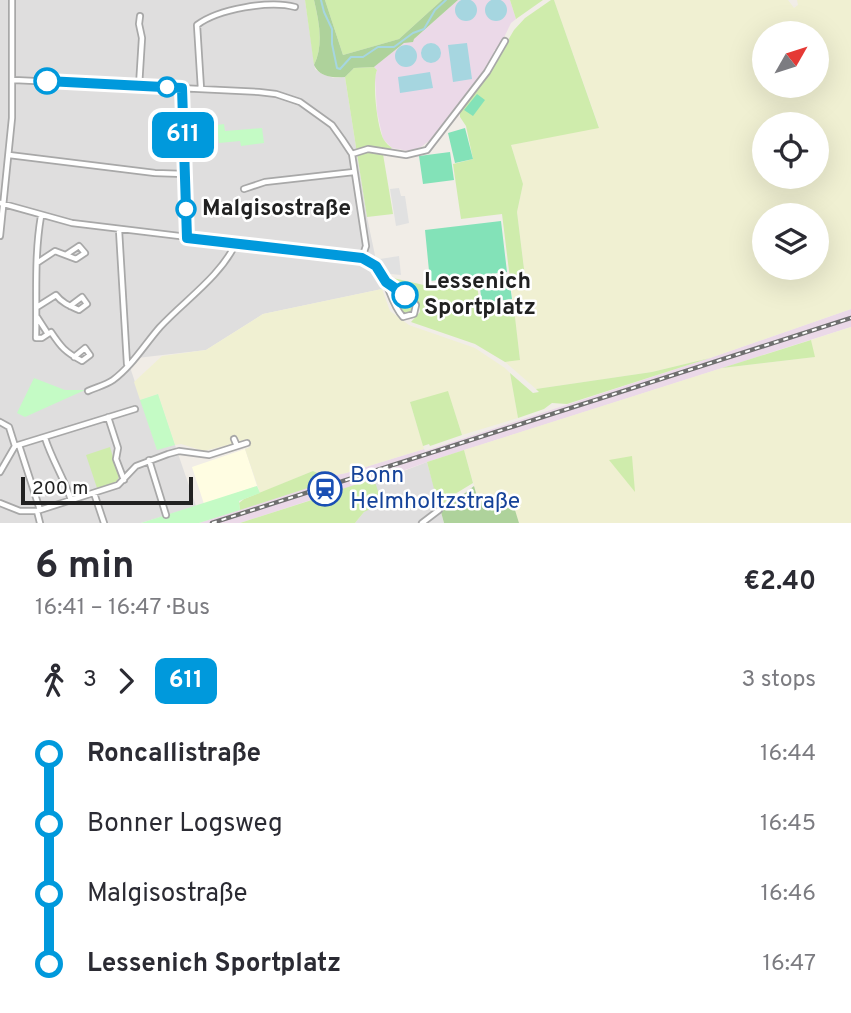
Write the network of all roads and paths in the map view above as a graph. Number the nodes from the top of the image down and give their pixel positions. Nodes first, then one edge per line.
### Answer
1 (12, 0) edge
2 (295, 7) dead end
3 (140, 16) dead end
4 (505, 41) dead end
5 (13, 80) junction
6 (139, 86) junction
7 (182, 88) junction
8 (201, 89) junction
9 (352, 154) junction
10 (9, 155) junction
11 (354, 172) junction
12 (185, 174) junction
13 (244, 189) dead end
14 (2, 204) edge
15 (41, 216) junction
16 (119, 229) junction
17 (0, 236) edge
18 (187, 238) junction
19 (236, 243) junction
20 (67, 254) dead end
21 (362, 258) junction
22 (36, 263) junction
23 (386, 282) junction
24 (70, 306) dead end
25 (37, 308) junction
26 (37, 317) junction
27 (47, 334) junction
28 (74, 357) dead end
29 (128, 365) junction
30 (88, 391) dead end
31 (135, 409) dead end
32 (108, 417) junction
33 (0, 422) edge
34 (45, 438) junction
35 (234, 439) dead end
36 (247, 443) dead end
37 (17, 446) junction
38 (237, 446) junction
39 (149, 460) junction
40 (0, 472) edge
41 (124, 481) junction
42 (94, 493) junction
43 (71, 500) junction
44 (0, 503) edge
45 (439, 510) dead end
46 (39, 511) junction
47 (166, 515) dead end
48 (40, 523) edge
49 (104, 523) edge
50 (422, 523) edge

1 - 5 street
2 - 8 street
3 - 6 street
4 - 9 street
5 - 6 street
5 - 10 street
6 - 7 street
7 - 8 street
7 - 12 street
8 - 9 street
9 - 11 street
10 - 12 street
10 - 14 street
11 - 13 street
11 - 21 street
12 - 18 street
14 - 15 street
14 - 17 street
15 - 16 street
15 - 22 street
16 - 18 street
16 - 29 street
18 - 19 street
19 - 21 street
19 - 29 street
20 - 22 street
21 - 23 street
22 - 25 street
23 - 23 street
24 - 25 street
25 - 26 street
26 - 27 street
26 - 27 street
27 - 28 street
29 - 30 street
31 - 32 street
32 - 34 street
32 - 41 street
33 - 37 street
34 - 37 street
34 - 43 street
35 - 38 street
36 - 38 street
37 - 40 street
37 - 46 street
38 - 39 street
39 - 41 street
39 - 47 street
41 - 42 street
42 - 43 street
42 - 49 street
43 - 46 street
44 - 46 street
45 - 50 street
46 - 48 street

